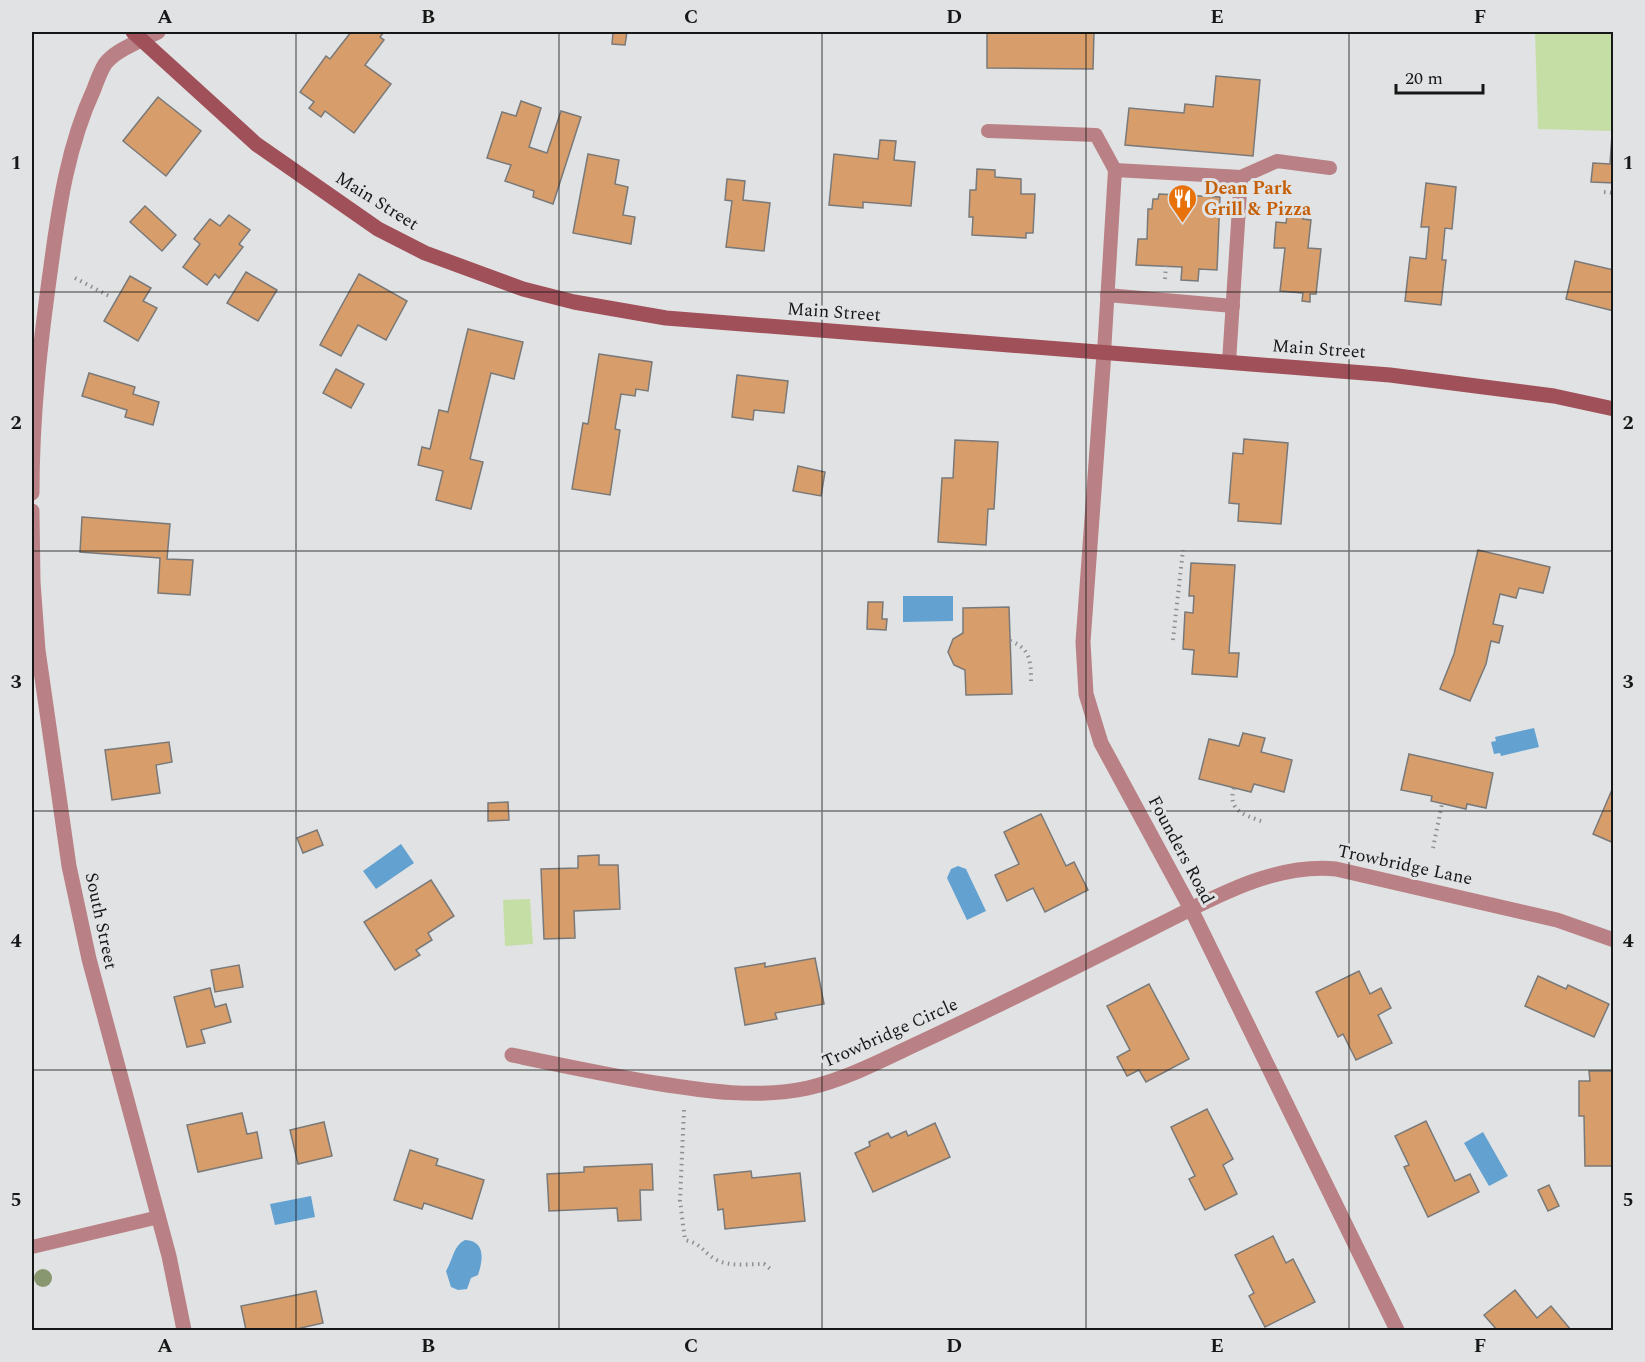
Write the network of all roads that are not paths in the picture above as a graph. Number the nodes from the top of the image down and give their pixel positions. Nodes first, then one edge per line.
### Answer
1 (158, 32) edge
2 (138, 35) edge
3 (988, 131) dead end
4 (1330, 168) dead end
5 (1115, 170) junction
6 (1241, 177) junction
7 (1107, 295) junction
8 (1233, 306) junction
9 (1104, 352) junction
10 (1229, 362) junction
11 (1614, 409) edge
12 (32, 494) edge
13 (32, 511) edge
14 (1191, 909) junction
15 (1614, 940) edge
16 (512, 1055) dead end
17 (159, 1217) junction
18 (32, 1246) edge
19 (184, 1330) edge
20 (1397, 1330) edge

1 - 2 street
2 - 9 main road, Main Street
2 - 12 street
3 - 5 lane
4 - 6 lane
5 - 6 lane
5 - 7 lane
6 - 8 lane
7 - 8 lane
7 - 9 lane
8 - 10 lane
9 - 10 main road, Main Street
9 - 14 street, Founders Road
10 - 11 main road, Main Street
13 - 17 street, South Street
14 - 15 street, Trowbridge Lane
14 - 16 street, Trowbridge Circle
14 - 20 street, Founders Road
17 - 18 lane
17 - 19 street, South Street

